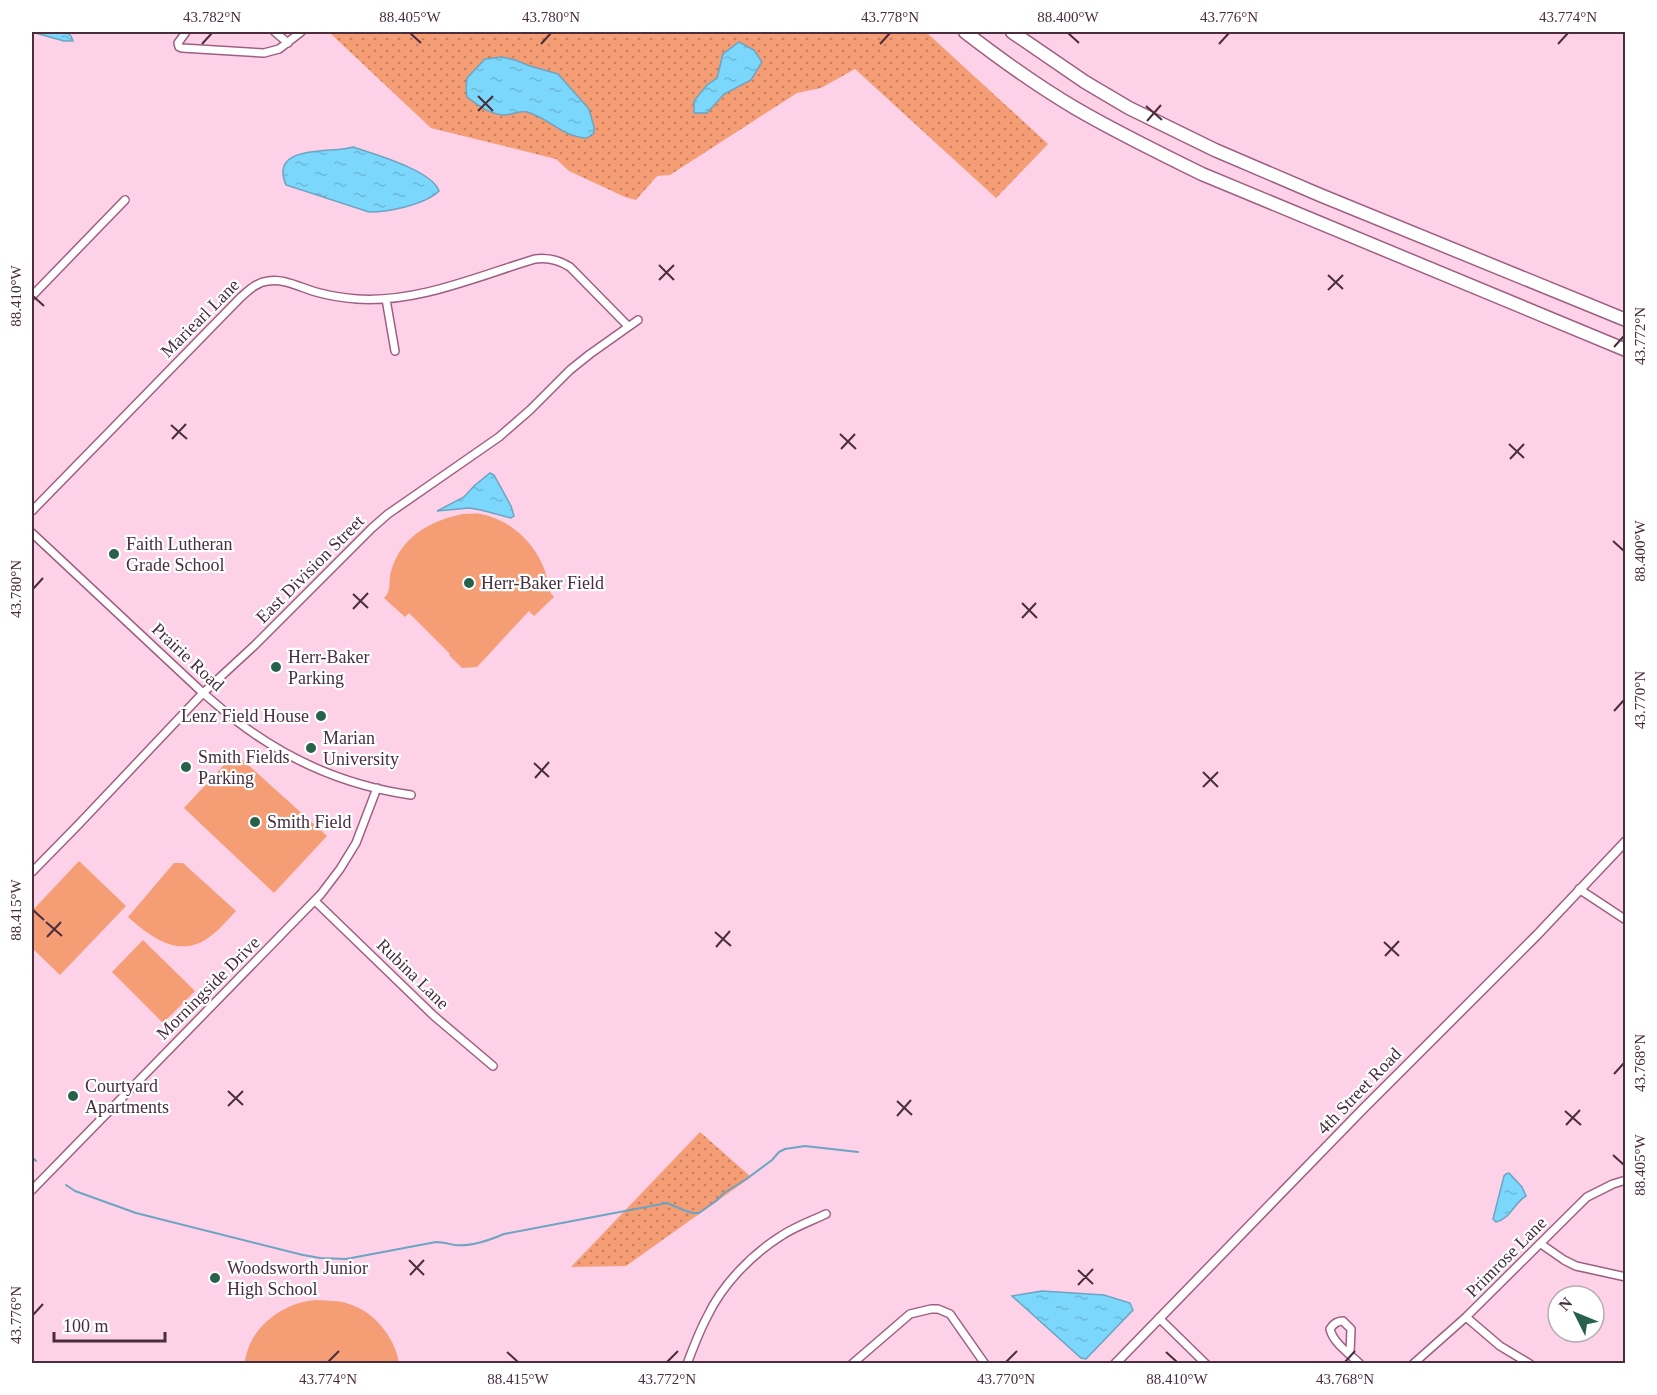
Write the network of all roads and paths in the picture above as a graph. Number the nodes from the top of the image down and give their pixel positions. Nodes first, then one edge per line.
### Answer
1 (186, 32) edge
2 (275, 32) edge
3 (301, 32) edge
4 (965, 32) edge
5 (1012, 32) edge
6 (288, 43) junction
7 (125, 200) dead end
8 (32, 296) edge
9 (386, 299) junction
10 (638, 320) dead end
11 (1626, 320) edge
12 (628, 326) junction
13 (1626, 350) edge
14 (395, 351) dead end
15 (32, 511) edge
16 (32, 533) edge
17 (203, 693) junction
18 (377, 788) junction
19 (411, 795) dead end
20 (1626, 841) edge
21 (32, 872) edge
22 (1580, 890) junction
23 (315, 901) junction
24 (1626, 920) edge
25 (493, 1066) dead end
26 (1626, 1180) edge
27 (32, 1190) edge
28 (826, 1214) dead end
29 (1541, 1244) junction
30 (1626, 1277) edge
31 (1466, 1317) junction
32 (1160, 1318) junction
33 (1350, 1353) dead end
34 (687, 1364) edge
35 (852, 1364) edge
36 (985, 1364) edge
37 (1115, 1364) edge
38 (1206, 1364) edge
39 (1360, 1364) edge
40 (1413, 1364) edge
41 (1530, 1364) edge

1 - 6 street
2 - 6 street
3 - 6 street
4 - 13 highway
5 - 11 highway
7 - 8 street
9 - 12 street, Mariearl Lane
9 - 14 street
9 - 15 street, Mariearl Lane
10 - 12 street, East Division Street
12 - 17 street, East Division Street
16 - 17 street, Prairie Road
17 - 18 street, Prairie Road
17 - 21 street, East Division Street
18 - 19 street, Prairie Road
18 - 23 street, Morningside Drive
20 - 22 street, 4th Street Road
22 - 24 street
22 - 32 street, 4th Street Road
23 - 25 street, Rubina Lane
23 - 27 street, Morningside Drive
26 - 29 street, Primrose Lane
28 - 34 street
29 - 30 street
29 - 31 street, Primrose Lane
31 - 40 street, Primrose Lane
31 - 41 street
32 - 37 street, 4th Street Road
32 - 38 street
33 - 39 street
35 - 36 street

